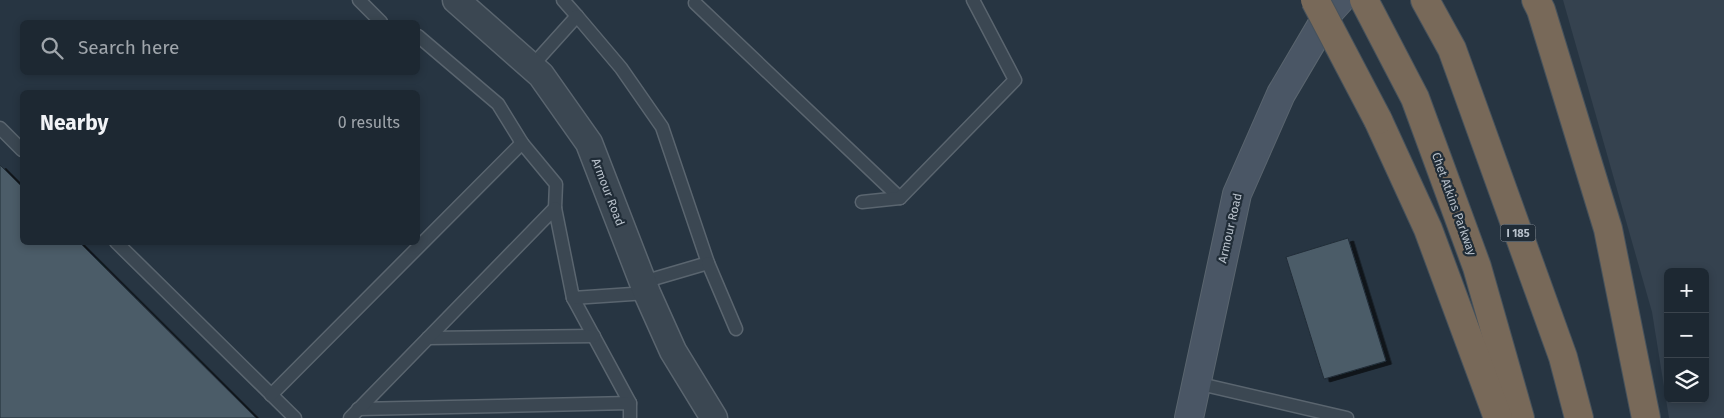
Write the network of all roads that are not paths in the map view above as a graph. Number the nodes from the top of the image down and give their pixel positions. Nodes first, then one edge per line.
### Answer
1 (456, 0) edge
2 (563, 0) edge
3 (973, 0) edge
4 (1314, 0) edge
5 (1340, 0) edge
6 (1364, 0) edge
7 (1425, 0) edge
8 (365, 2) edge
9 (694, 3) dead end
10 (1538, 5) edge
11 (577, 16) junction
12 (379, 20) edge
13 (420, 38) edge
14 (531, 67) junction
15 (0, 128) edge
16 (522, 143) junction
17 (20, 148) edge
18 (900, 198) junction
19 (862, 202) dead end
20 (555, 208) junction
21 (119, 245) edge
22 (708, 263) junction
23 (645, 288) junction
24 (574, 298) junction
25 (736, 328) dead end
26 (594, 336) junction
27 (428, 338) junction
28 (1196, 383) junction
29 (271, 395) junction
30 (630, 403) junction
31 (354, 414) edge
32 (295, 418) edge
33 (630, 418) edge
34 (714, 418) edge
35 (1189, 418) edge
36 (1347, 418) edge
37 (1498, 418) edge
38 (1520, 418) edge
39 (1579, 418) edge
40 (1646, 418) edge

1 - 14 street, Armour Road
2 - 11 lane
3 - 18 lane
4 - 37 highway, bridge
5 - 28 street, Armour Road
6 - 38 highway, Chet Atkins Parkway
7 - 39 highway, I 185
8 - 12 lane
9 - 18 lane
10 - 40 highway
11 - 14 lane
11 - 22 lane
13 - 16 lane
14 - 23 street, Armour Road
15 - 17 lane
16 - 20 lane
16 - 29 lane
18 - 19 lane
20 - 24 lane
20 - 27 lane
21 - 29 lane
22 - 23 lane
22 - 25 lane
23 - 24 lane
23 - 34 street, Armour Road
24 - 26 lane
26 - 27 lane
26 - 30 lane
27 - 31 lane
28 - 35 street, Armour Road
28 - 36 lane
29 - 32 lane
30 - 31 lane
30 - 33 lane

